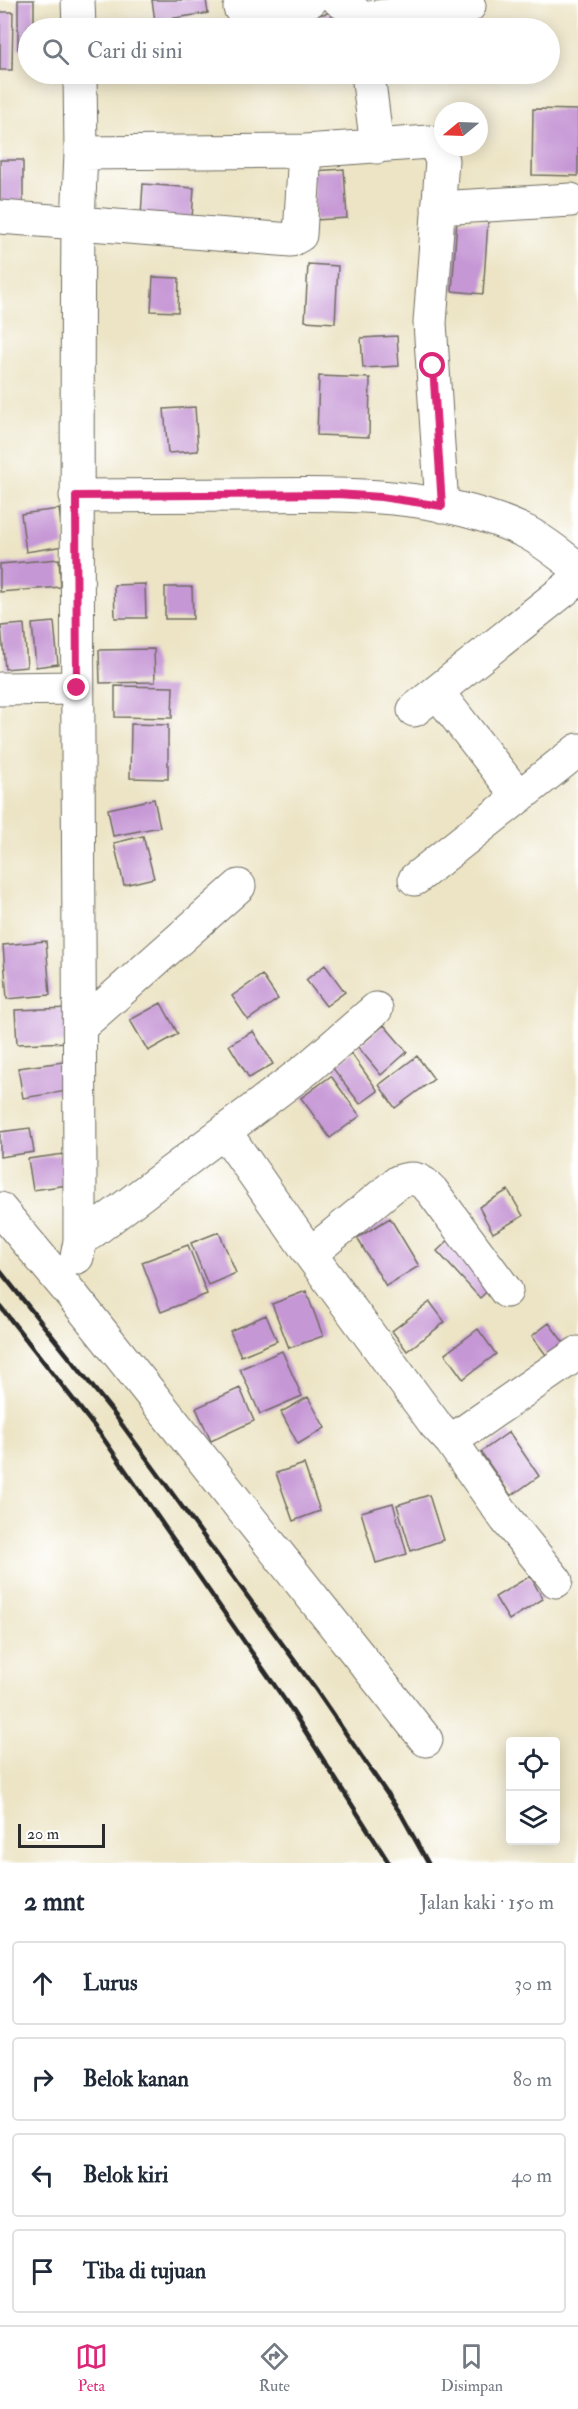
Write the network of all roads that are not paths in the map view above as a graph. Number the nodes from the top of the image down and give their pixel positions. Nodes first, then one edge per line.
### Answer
1 (78, 0) edge
2 (311, 0) edge
3 (469, 6) dead end
4 (240, 8) dead end
5 (354, 16) edge
6 (79, 18) edge
7 (80, 84) edge
8 (369, 84) edge
9 (377, 147) junction
10 (305, 151) junction
11 (81, 153) junction
12 (571, 200) dead end
13 (438, 208) junction
14 (0, 217) edge
15 (78, 222) junction
16 (76, 496) junction
17 (455, 509) junction
18 (578, 568) edge
19 (578, 579) edge
20 (77, 688) junction
21 (0, 689) edge
22 (578, 750) edge
23 (519, 797) junction
24 (415, 879) dead end
25 (240, 885) dead end
26 (376, 1009) dead end
27 (80, 1027) junction
28 (225, 1132) junction
29 (0, 1209) edge
30 (80, 1241) junction
31 (310, 1254) junction
32 (506, 1291) dead end
33 (72, 1295) junction
34 (578, 1353) edge
35 (452, 1440) junction
36 (556, 1581) dead end
37 (426, 1740) dead end

1 - 6 street
2 - 4 street
3 - 5 street
7 - 11 street
8 - 9 street
9 - 10 street
9 - 13 street
10 - 11 street
10 - 15 street
11 - 15 street
12 - 13 street
13 - 17 street
14 - 15 street
15 - 16 street
16 - 17 street
16 - 20 street
17 - 18 street
19 - 23 street
20 - 21 street
20 - 27 street
22 - 23 street
23 - 24 street
25 - 27 street
26 - 28 street
27 - 30 street
28 - 30 street
28 - 31 street
29 - 33 street
30 - 33 street
31 - 32 street
31 - 35 street
33 - 37 street
34 - 35 street
35 - 36 street

